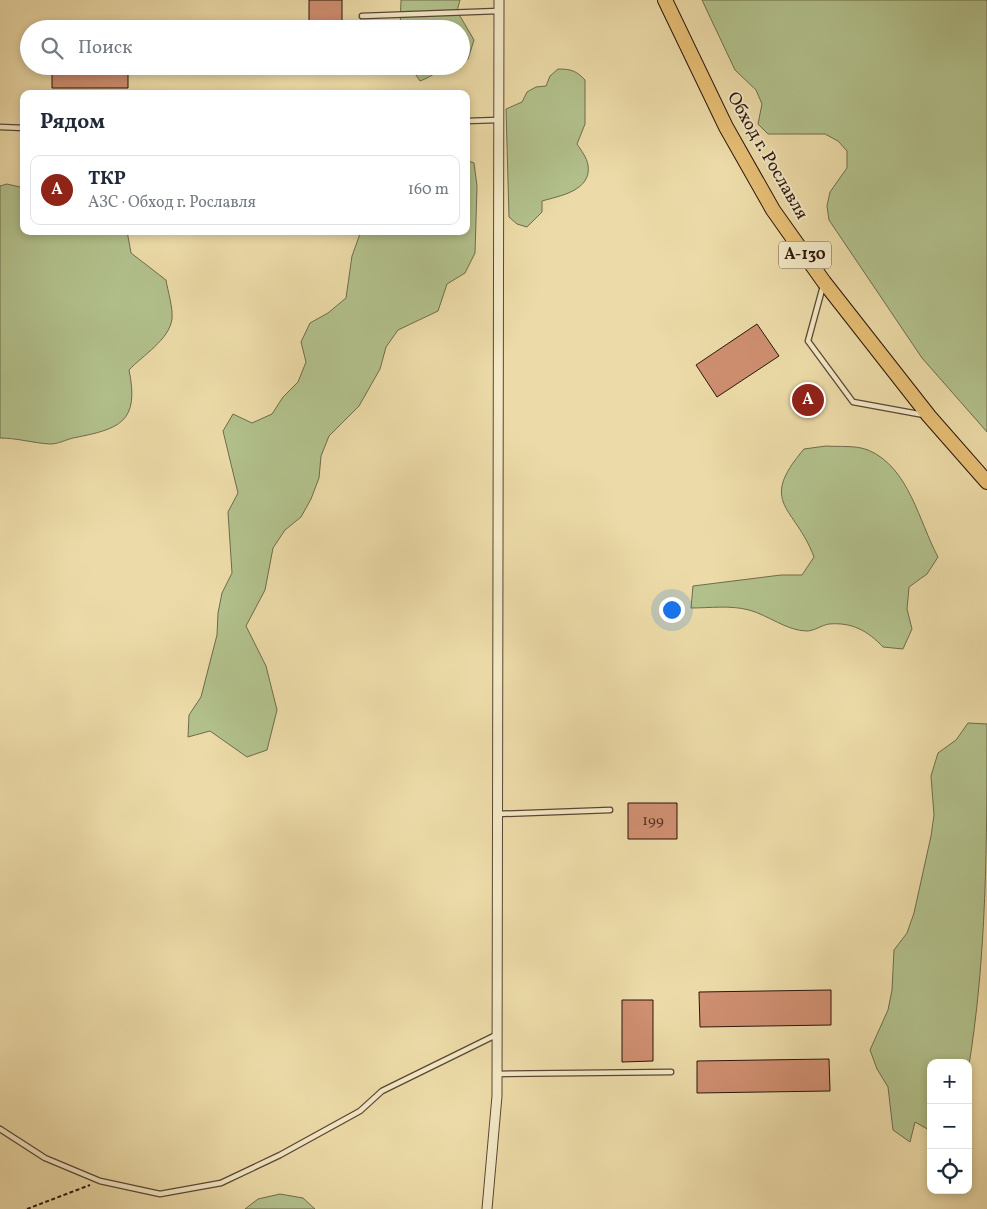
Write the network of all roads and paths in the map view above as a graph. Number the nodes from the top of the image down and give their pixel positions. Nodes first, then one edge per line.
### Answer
1 (498, 0) edge
2 (665, 0) edge
3 (498, 11) junction
4 (362, 16) dead end
5 (498, 120) junction
6 (470, 121) edge
7 (0, 127) edge
8 (20, 128) edge
9 (824, 282) junction
10 (929, 416) junction
11 (987, 482) edge
12 (610, 810) dead end
13 (498, 814) junction
14 (496, 1035) junction
15 (671, 1072) dead end
16 (496, 1074) junction
17 (0, 1129) edge
18 (100, 1182) junction
19 (27, 1209) edge
20 (487, 1209) edge

1 - 3 street
2 - 9 highway, Обход г. Рославля / А-130
3 - 4 lane
3 - 5 street
5 - 6 lane
5 - 13 street
7 - 8 lane
9 - 10 highway, Обход г. Рославля / А-130
9 - 10 lane
10 - 11 highway, Обход г. Рославля / А-130
12 - 13 lane
13 - 14 street
14 - 16 street
14 - 18 lane
15 - 16 lane
16 - 20 street
17 - 18 lane
18 - 19 path

